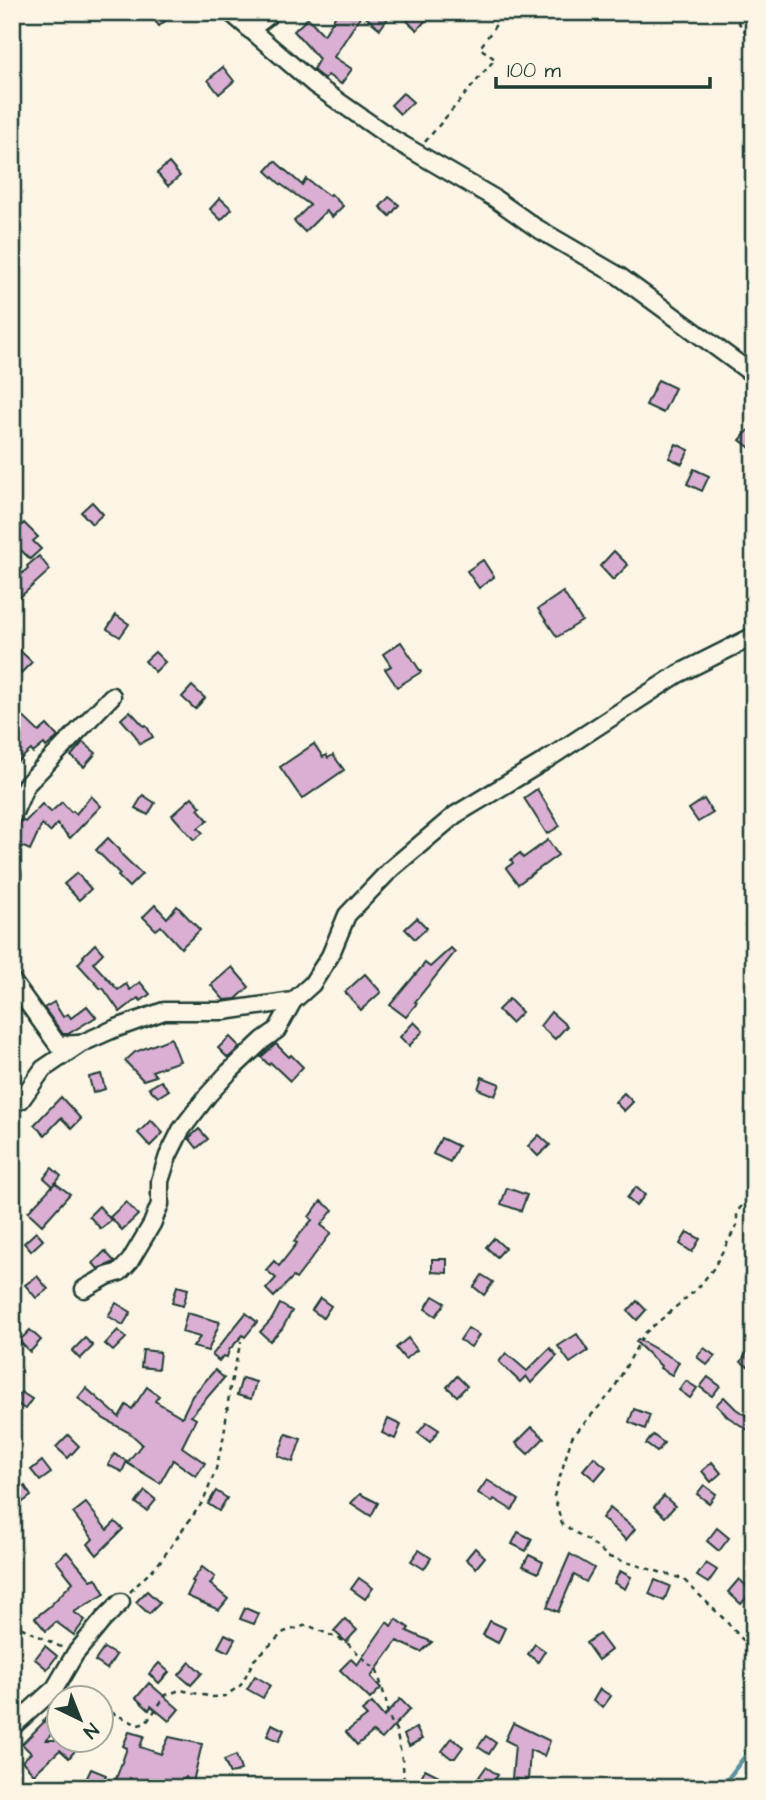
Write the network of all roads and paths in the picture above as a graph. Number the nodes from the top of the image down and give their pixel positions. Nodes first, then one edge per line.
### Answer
1 (230, 12) edge
2 (497, 12) edge
3 (737, 12) edge
4 (268, 14) edge
5 (250, 30) junction
6 (264, 41) junction
7 (753, 42) edge
8 (416, 153) junction
9 (754, 375) edge
10 (754, 636) edge
11 (112, 696) dead end
12 (12, 817) edge
13 (12, 981) edge
14 (293, 1001) junction
15 (80, 1044) junction
16 (12, 1104) edge
17 (754, 1190) edge
18 (84, 1289) dead end
19 (241, 1341) dead end
20 (121, 1602) joint
21 (12, 1623) edge
22 (75, 1654) junction
23 (754, 1660) edge
24 (116, 1715) edge
25 (12, 1727) edge
26 (404, 1788) edge

1 - 5 street
2 - 8 path
3 - 7 path
4 - 5 street
4 - 6 street
5 - 6 street
6 - 8 street
8 - 9 street
10 - 14 street
11 - 12 street
13 - 15 street
14 - 15 street
14 - 18 street
15 - 16 street
17 - 23 path
19 - 20 path
20 - 22 street
21 - 22 path
22 - 25 street
24 - 26 path

